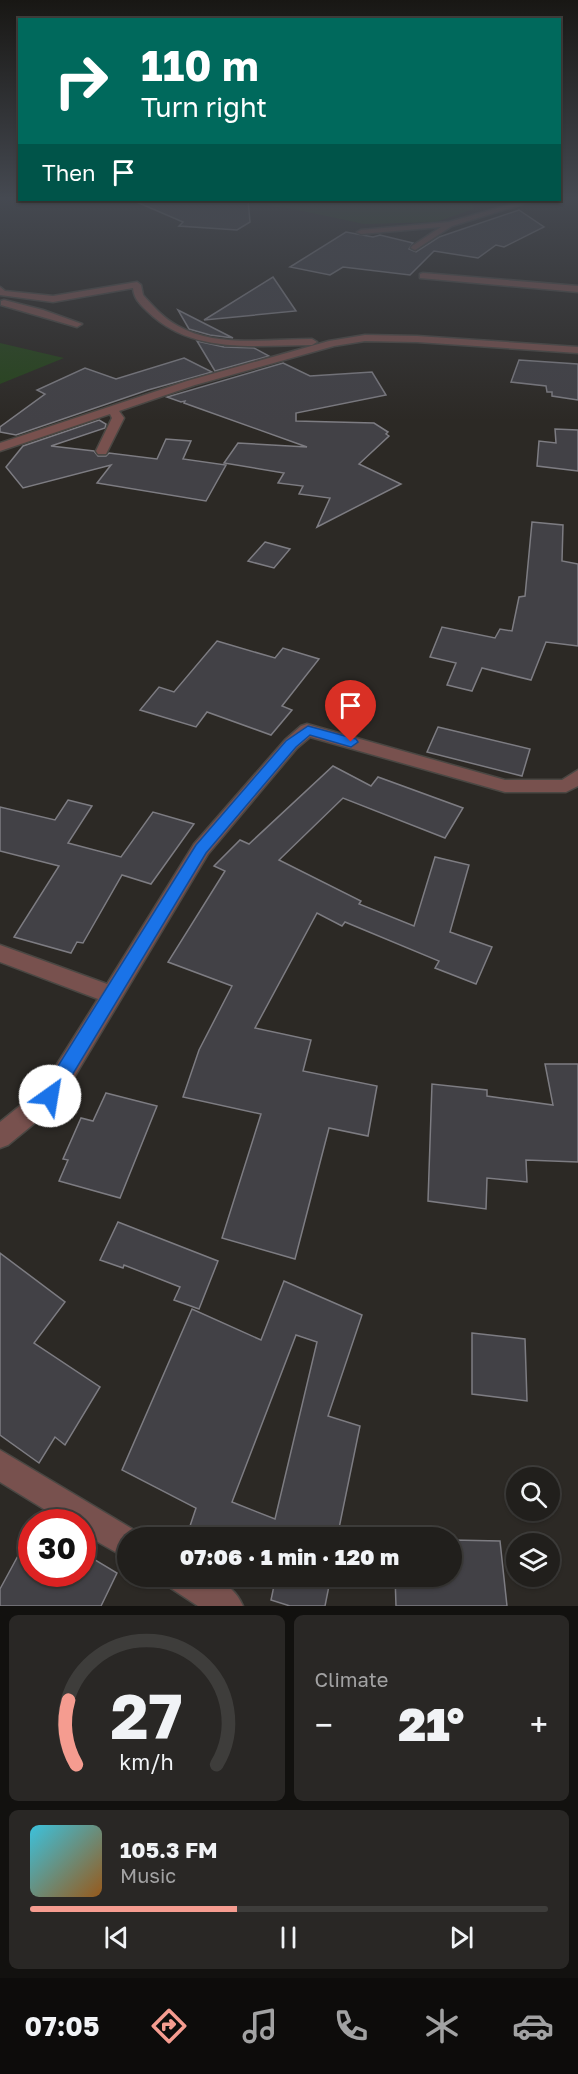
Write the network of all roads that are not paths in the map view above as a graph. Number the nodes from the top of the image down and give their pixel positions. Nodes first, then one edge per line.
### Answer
1 (423, 276) dead end
2 (578, 289) edge
3 (1, 291) edge
4 (77, 324) dead end
5 (333, 343) junction
6 (578, 350) edge
7 (113, 410) junction
8 (0, 447) edge
9 (102, 451) dead end
10 (578, 776) edge
11 (0, 953) edge
12 (112, 995) junction
13 (0, 1137) edge
14 (0, 1465) edge
15 (117, 1537) edge
16 (197, 1587) edge
17 (227, 1606) edge

1 - 2 street
3 - 4 street
3 - 5 street
5 - 6 street
5 - 7 street
7 - 8 street
7 - 9 street
10 - 12 street
11 - 12 street
12 - 13 street
14 - 15 street
16 - 17 street

